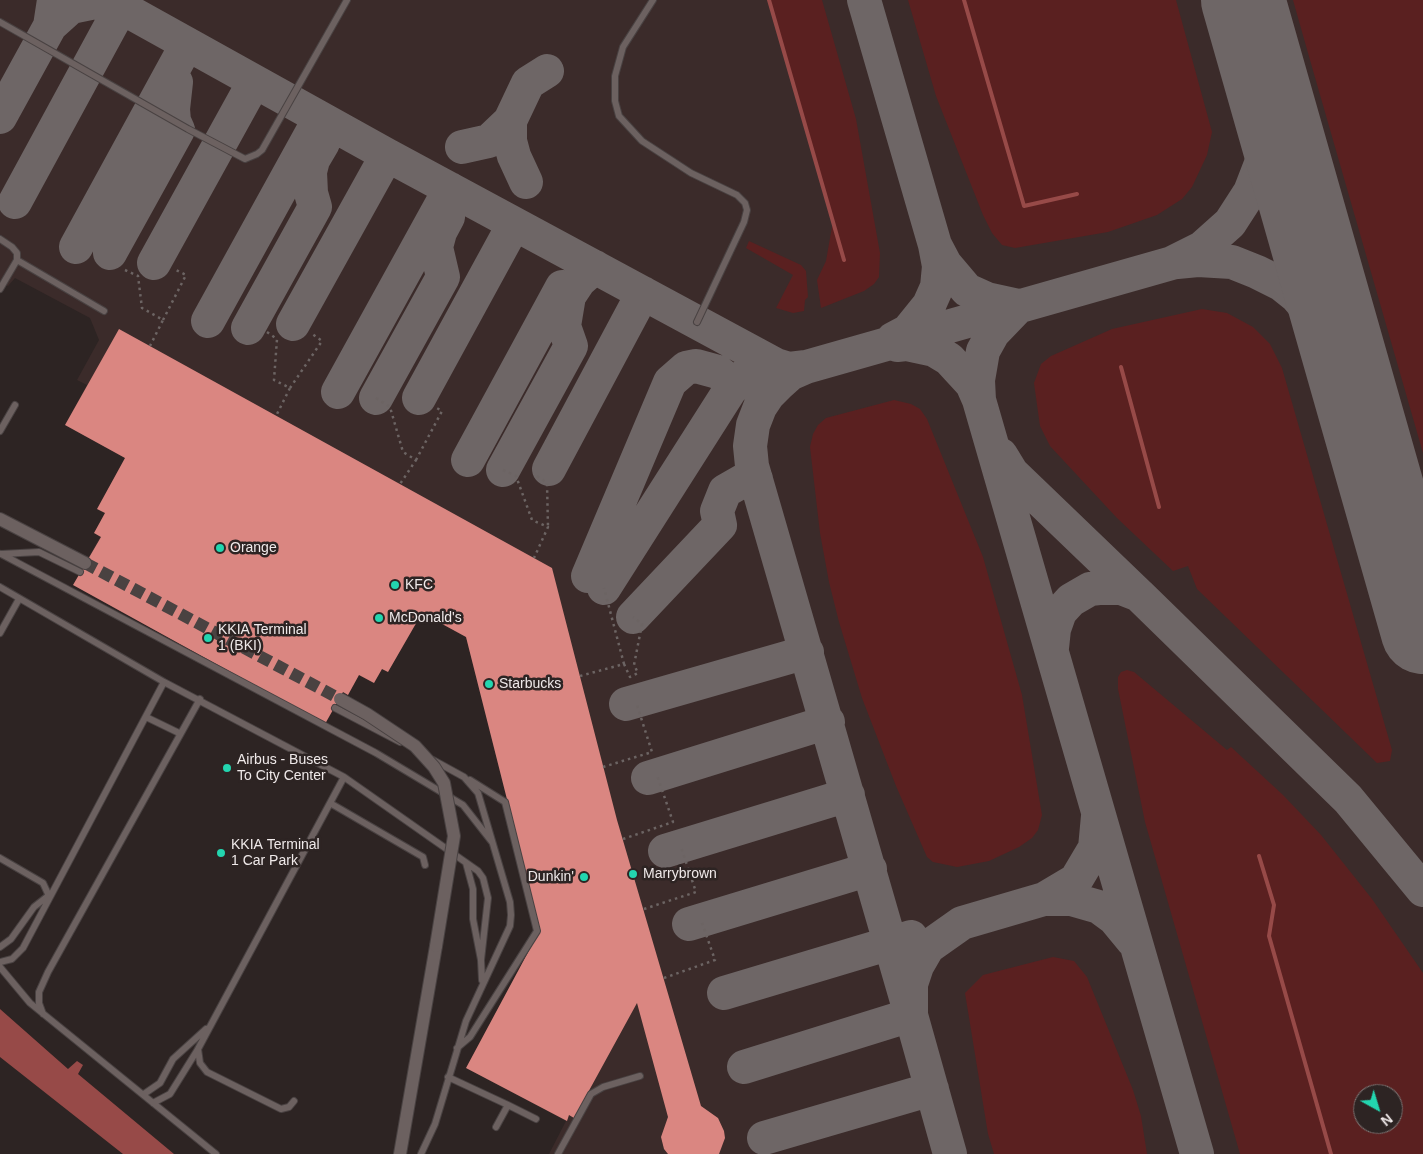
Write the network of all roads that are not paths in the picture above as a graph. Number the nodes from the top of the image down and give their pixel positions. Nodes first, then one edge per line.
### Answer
1 (347, 0) edge
2 (653, 0) edge
3 (0, 22) edge
4 (0, 239) edge
5 (17, 260) junction
6 (0, 289) edge
7 (104, 311) dead end
8 (697, 322) dead end
9 (15, 405) dead end
10 (0, 431) edge
11 (0, 519) edge
12 (0, 554) edge
13 (82, 567) joint
14 (0, 587) edge
15 (0, 592) edge
16 (10, 593) junction
17 (19, 599) junction
18 (2, 623) edge
19 (0, 633) edge
20 (164, 682) junction
21 (200, 699) junction
22 (337, 703) joint
23 (146, 717) junction
24 (179, 733) junction
25 (344, 777) junction
26 (464, 777) junction
27 (330, 803) junction
28 (492, 842) junction
29 (0, 858) edge
30 (466, 863) junction
31 (424, 865) dead end
32 (49, 896) junction
33 (0, 947) edge
34 (481, 960) junction
35 (0, 962) edge
36 (0, 966) edge
37 (483, 983) junction
38 (43, 1014) junction
39 (209, 1027) junction
40 (457, 1048) junction
41 (198, 1050) junction
42 (640, 1076) dead end
43 (448, 1077) junction
44 (144, 1094) junction
45 (294, 1101) dead end
46 (153, 1103) junction
47 (508, 1104) junction
48 (536, 1119) dead end
49 (496, 1127) dead end
50 (399, 1151) edge
51 (216, 1154) edge
52 (421, 1154) edge
53 (558, 1154) edge

1 - 3 lane
2 - 8 lane
4 - 5 lane
5 - 6 lane
5 - 7 lane
9 - 10 lane
11 - 13 street
12 - 13 lane
12 - 28 lane
14 - 16 lane
15 - 16 lane
16 - 17 lane
17 - 18 lane
17 - 20 lane
18 - 19 lane
20 - 21 lane
20 - 23 lane
21 - 24 lane
21 - 25 lane
22 - 26 lane
22 - 50 street, bridge
23 - 24 lane
23 - 32 lane
24 - 38 lane
25 - 27 lane
25 - 30 lane
26 - 28 lane
26 - 40 lane
27 - 31 lane
27 - 39 lane
28 - 37 lane
29 - 32 lane
30 - 34 lane
30 - 34 lane
32 - 33 lane
32 - 35 lane
34 - 37 lane
36 - 38 lane
37 - 40 lane
38 - 44 lane
39 - 41 lane
39 - 44 lane
40 - 43 lane
41 - 45 lane
41 - 46 lane
42 - 53 lane
43 - 47 lane
43 - 52 lane
44 - 46 lane
46 - 51 lane
47 - 48 lane
47 - 49 lane

